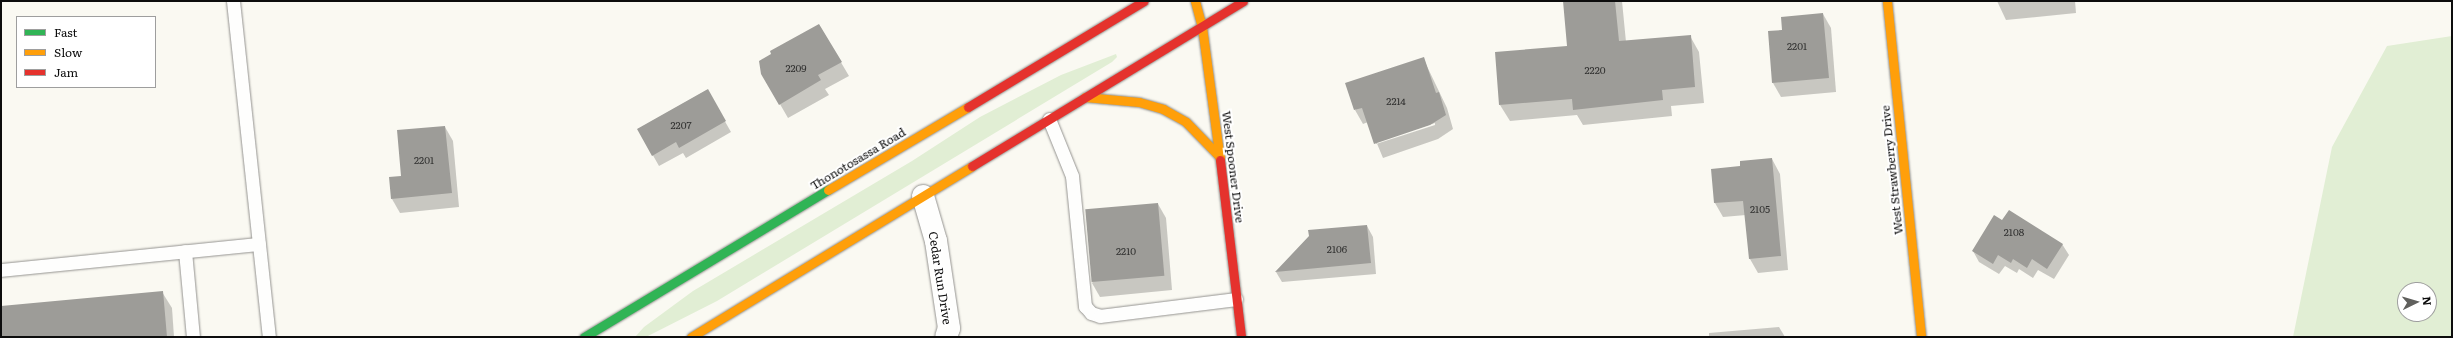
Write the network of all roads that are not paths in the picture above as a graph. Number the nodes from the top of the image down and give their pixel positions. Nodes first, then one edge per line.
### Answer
1 (233, 1) edge
2 (1144, 1) edge
3 (1195, 1) edge
4 (1243, 1) edge
5 (1887, 1) edge
6 (1202, 27) junction
7 (1085, 97) junction
8 (1049, 119) junction
9 (1220, 157) junction
10 (923, 196) junction
11 (259, 244) junction
12 (185, 252) junction
13 (1, 270) edge
14 (1236, 299) junction
15 (193, 337) edge
16 (269, 337) edge
17 (584, 337) edge
18 (691, 337) edge
19 (946, 337) edge
20 (1241, 337) edge
21 (1921, 337) edge

1 - 11 lane
2 - 17 main road, Thonotosassa Road
3 - 6 main road, West Spooner Drive
4 - 6 main road
5 - 21 main road, West Strawberry Drive
6 - 7 main road
6 - 9 main road, West Spooner Drive
7 - 8 main road
7 - 9 main road
8 - 10 main road
8 - 14 lane
9 - 14 main road, West Spooner Drive
10 - 18 main road
10 - 19 street, Cedar Run Drive
11 - 12 lane
11 - 16 lane
12 - 13 lane
12 - 15 lane
14 - 20 main road, West Spooner Drive

